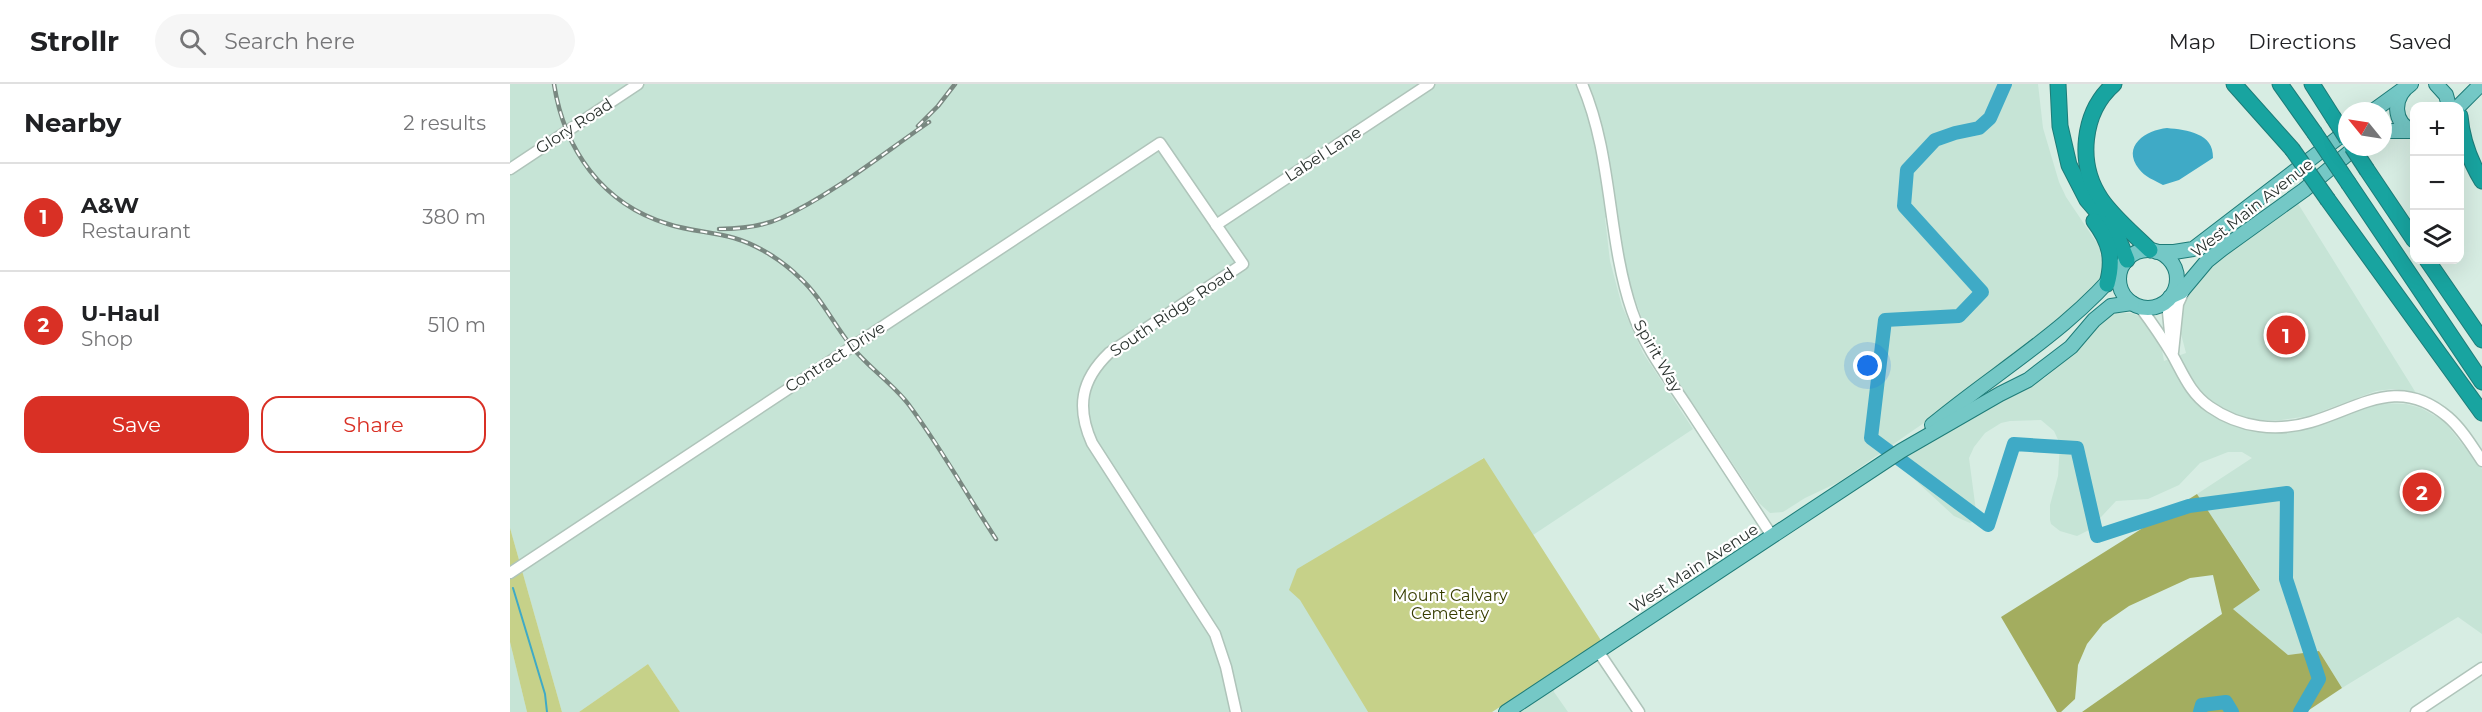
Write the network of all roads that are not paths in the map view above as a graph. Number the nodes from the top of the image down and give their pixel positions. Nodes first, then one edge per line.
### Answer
1 (638, 84) edge
2 (1429, 84) edge
3 (1582, 84) edge
4 (2058, 84) edge
5 (2114, 84) edge
6 (2234, 84) edge
7 (2249, 84) edge
8 (2280, 84) edge
9 (2312, 84) edge
10 (2321, 84) edge
11 (2436, 84) edge
12 (2481, 84) edge
13 (2407, 86) edge
14 (2385, 102) edge
15 (2452, 102) edge
16 (2464, 102) edge
17 (2333, 117) junction
18 (2338, 125) edge
19 (2410, 129) edge
20 (2392, 131) edge
21 (2410, 132) edge
22 (2338, 138) edge
23 (2464, 138) edge
24 (1160, 143) joint
25 (2292, 149) junction
26 (2344, 156) edge
27 (2359, 156) edge
28 (2464, 165) edge
29 (510, 169) edge
30 (2076, 181) junction
31 (2482, 181) edge
32 (2482, 191) edge
33 (1216, 225) junction
34 (2410, 233) edge
35 (2154, 251) junction
36 (2126, 261) junction
37 (2430, 264) edge
38 (2107, 284) junction
39 (2187, 284) junction
40 (2170, 298) junction
41 (2136, 305) junction
42 (2482, 340) edge
43 (2174, 355) junction
44 (2482, 382) edge
45 (2482, 413) edge
46 (1900, 451) junction
47 (2482, 461) edge
48 (1773, 536) junction
49 (510, 573) edge
50 (1598, 651) junction
51 (2482, 668) edge
52 (1236, 712) edge
53 (1506, 712) edge
54 (1639, 712) edge
55 (2416, 712) edge

1 - 29 street, Glory Road
2 - 33 street, Label Lane
3 - 48 street, Spirit Way
4 - 30 highway
5 - 35 highway
6 - 25 highway
7 - 25 highway
8 - 44 highway, bridge
9 - 17 highway
10 - 17 highway
11 - 15 main road
12 - 16 main road
13 - 14 main road
13 - 19 main road
17 - 18 highway, bridge
20 - 21 main road
22 - 35 main road, West Main Avenue
23 - 31 highway
24 - 33 street, South Ridge Road
24 - 49 street, Contract Drive
25 - 45 highway, bridge
26 - 39 main road, West Main Avenue
27 - 34 highway, bridge
28 - 32 highway
30 - 36 highway
30 - 38 highway
33 - 52 street, South Ridge Road
35 - 36 main road
35 - 40 main road
36 - 38 main road, West Main Avenue
36 - 41 main road
37 - 42 highway
38 - 46 main road, West Main Avenue
39 - 40 main road, West Main Avenue
39 - 43 street
40 - 41 main road
40 - 43 street
41 - 43 street
41 - 46 main road, West Main Avenue
43 - 47 street
46 - 48 main road, West Main Avenue
48 - 50 main road, West Main Avenue
50 - 53 main road, West Main Avenue
50 - 54 street
51 - 55 street

